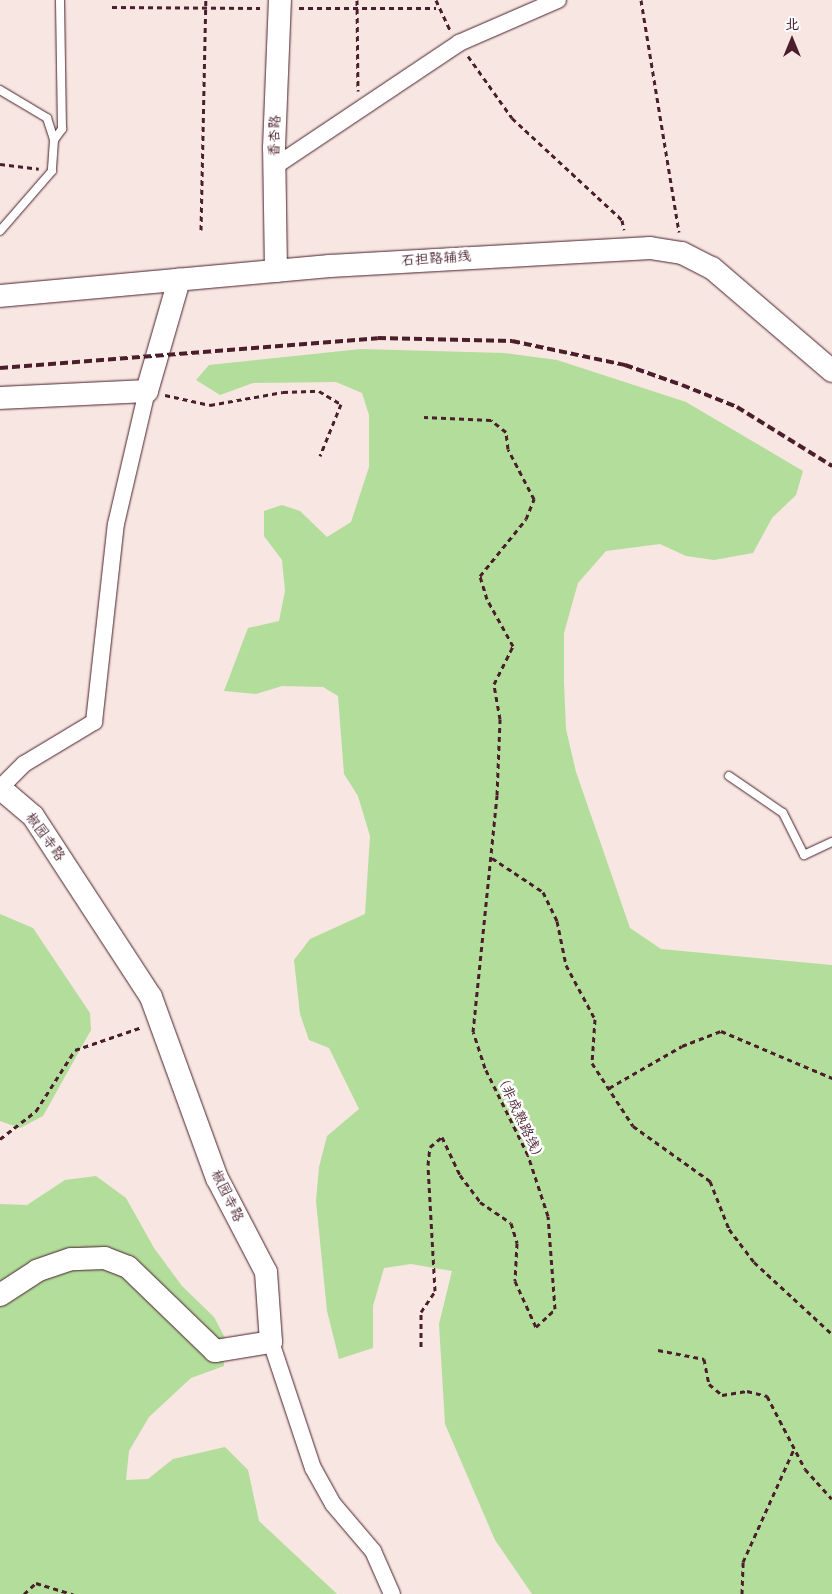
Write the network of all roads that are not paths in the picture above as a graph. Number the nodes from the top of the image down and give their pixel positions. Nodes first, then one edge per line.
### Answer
1 (60, 0) edge
2 (280, 0) edge
3 (558, 0) edge
4 (0, 90) edge
5 (54, 140) junction
6 (274, 167) junction
7 (0, 232) edge
8 (276, 271) junction
9 (179, 280) junction
10 (0, 296) edge
11 (832, 371) edge
12 (147, 391) junction
13 (0, 398) edge
14 (729, 776) dead end
15 (0, 788) edge
16 (832, 842) edge
17 (0, 1295) edge
18 (271, 1342) junction
19 (392, 1594) edge

1 - 5 lane
2 - 6 street, 香杏路
3 - 6 street
4 - 5 lane
5 - 7 lane
6 - 8 street, 香杏路
8 - 9 street, 石担路辅线
8 - 11 street, 石担路辅线
9 - 10 street, 石担路辅线
9 - 12 street
12 - 13 street
12 - 15 street
14 - 16 lane
15 - 18 street, 椒园寺路
17 - 18 street
18 - 19 street

